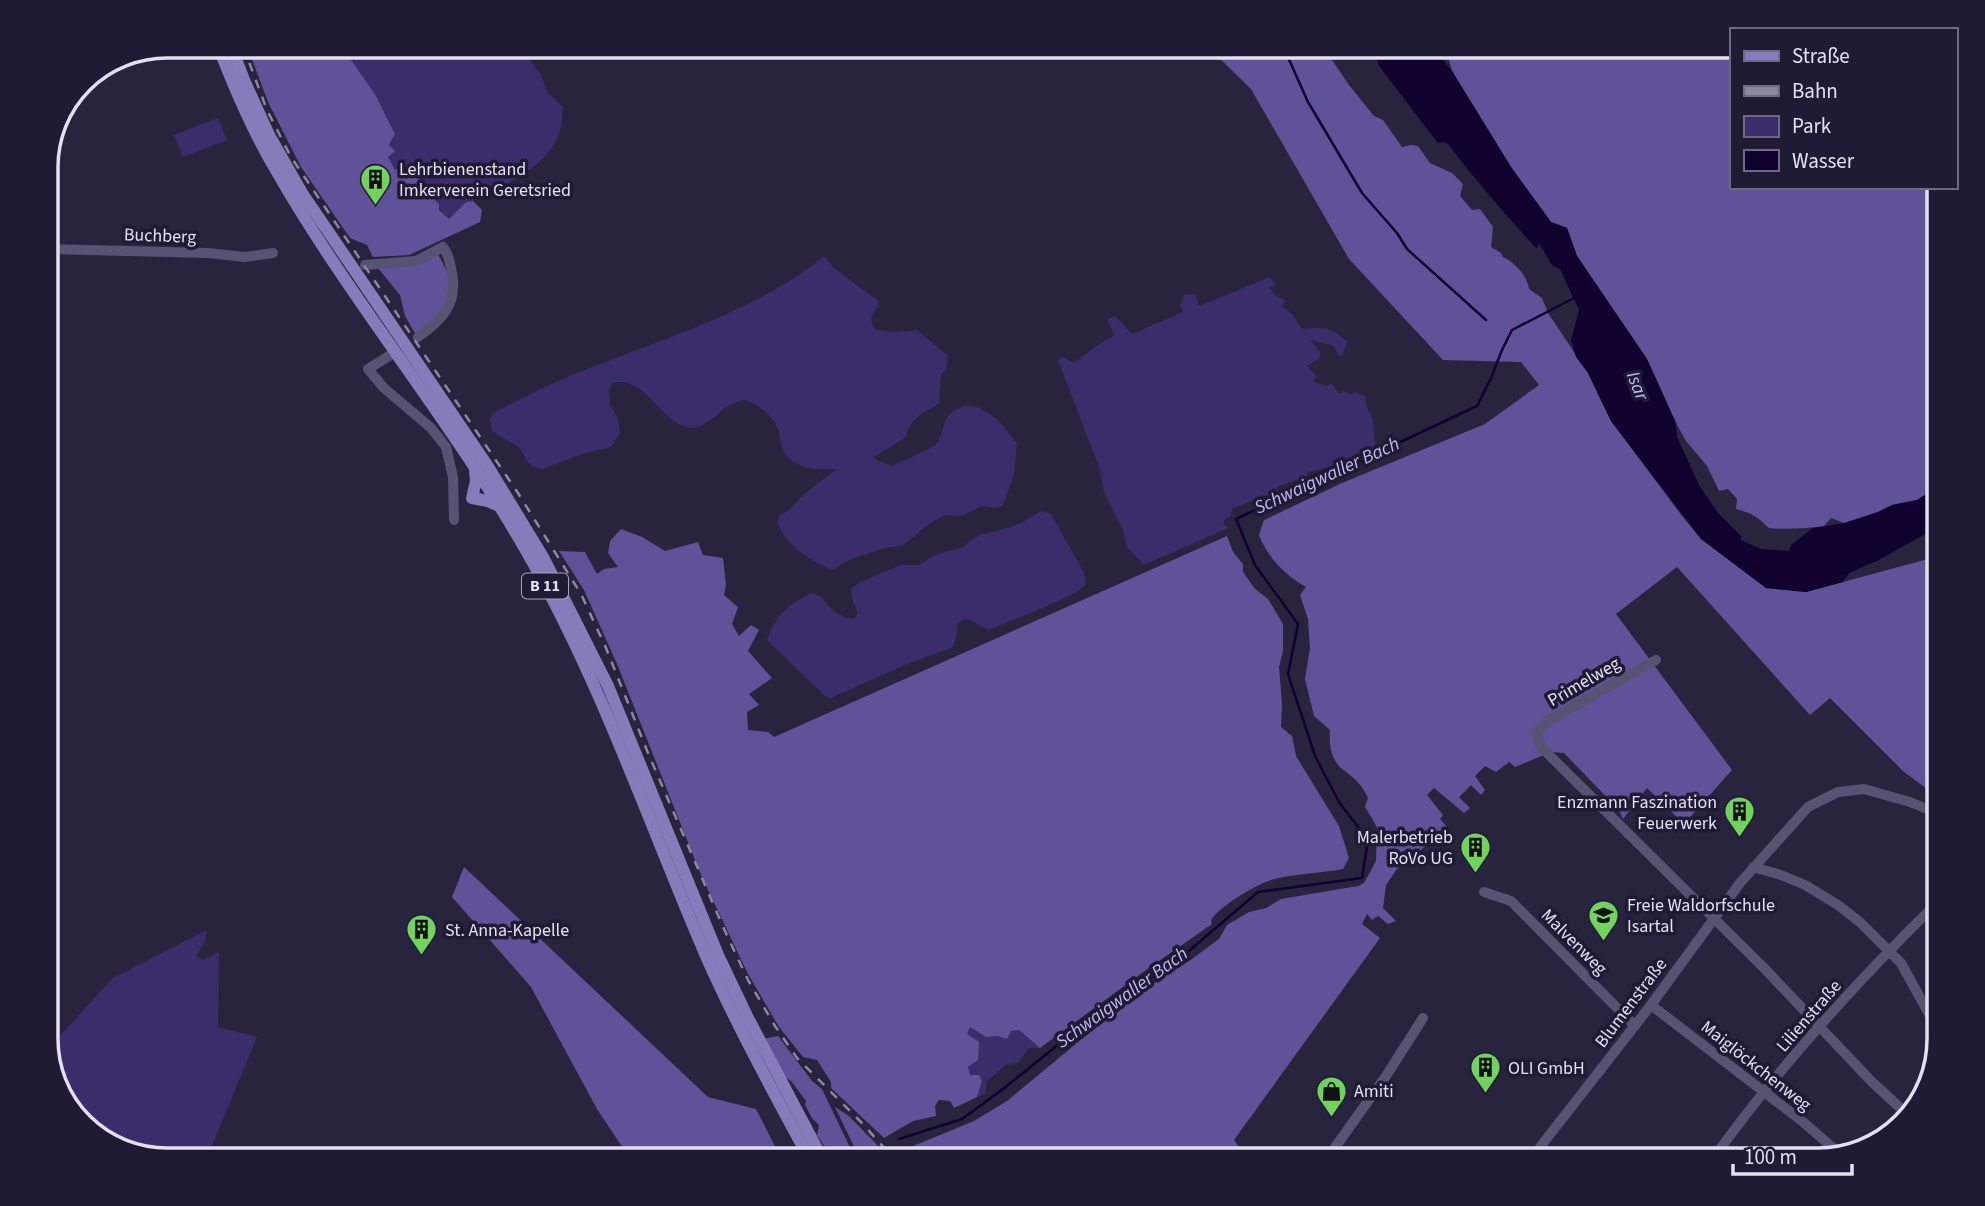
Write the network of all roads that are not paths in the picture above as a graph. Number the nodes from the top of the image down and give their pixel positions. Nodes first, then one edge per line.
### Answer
1 (223, 58) edge
2 (236, 58) edge
3 (58, 249) edge
4 (273, 253) dead end
5 (343, 255) junction
6 (365, 265) junction
7 (361, 282) junction
8 (418, 337) dead end
9 (390, 356) dead end
10 (475, 468) junction
11 (472, 498) junction
12 (455, 502) junction
13 (500, 507) junction
14 (454, 520) dead end
15 (1656, 660) dead end
16 (1927, 810) edge
17 (1753, 867) junction
18 (1484, 892) dead end
19 (1927, 913) edge
20 (1713, 919) junction
21 (1887, 951) junction
22 (1651, 1005) junction
23 (1927, 1009) edge
24 (1423, 1018) dead end
25 (1635, 1026) junction
26 (1821, 1026) junction
27 (1764, 1093) junction
28 (1902, 1109) edge
29 (1831, 1147) edge
30 (804, 1148) edge
31 (817, 1148) edge
32 (1335, 1148) edge
33 (1539, 1148) edge
34 (1724, 1148) edge

1 - 10 main road, B 11
2 - 5 main road, B 11
3 - 4 street, Buchberg
5 - 6 main road
5 - 7 main road, B 11
6 - 7 main road
6 - 8 street
7 - 31 main road, B 11
9 - 12 street
10 - 11 main road
10 - 13 main road, B 11
11 - 12 street
11 - 13 main road
12 - 14 street
13 - 30 main road, B 11
15 - 20 street, Primelweg
16 - 17 street, Blumenstraße
17 - 20 street, Blumenstraße
17 - 21 street
18 - 25 street, Malvenweg
19 - 21 street, Lilienstraße
20 - 22 street, Blumenstraße
20 - 26 street
21 - 23 street
21 - 26 street, Lilienstraße
22 - 25 street, Blumenstraße
22 - 27 street, Maiglöckchenweg
24 - 32 street
25 - 33 street, Blumenstraße
26 - 27 street, Lilienstraße
26 - 28 street
27 - 29 street, Maiglöckchenweg
27 - 34 street, Lilienstraße

